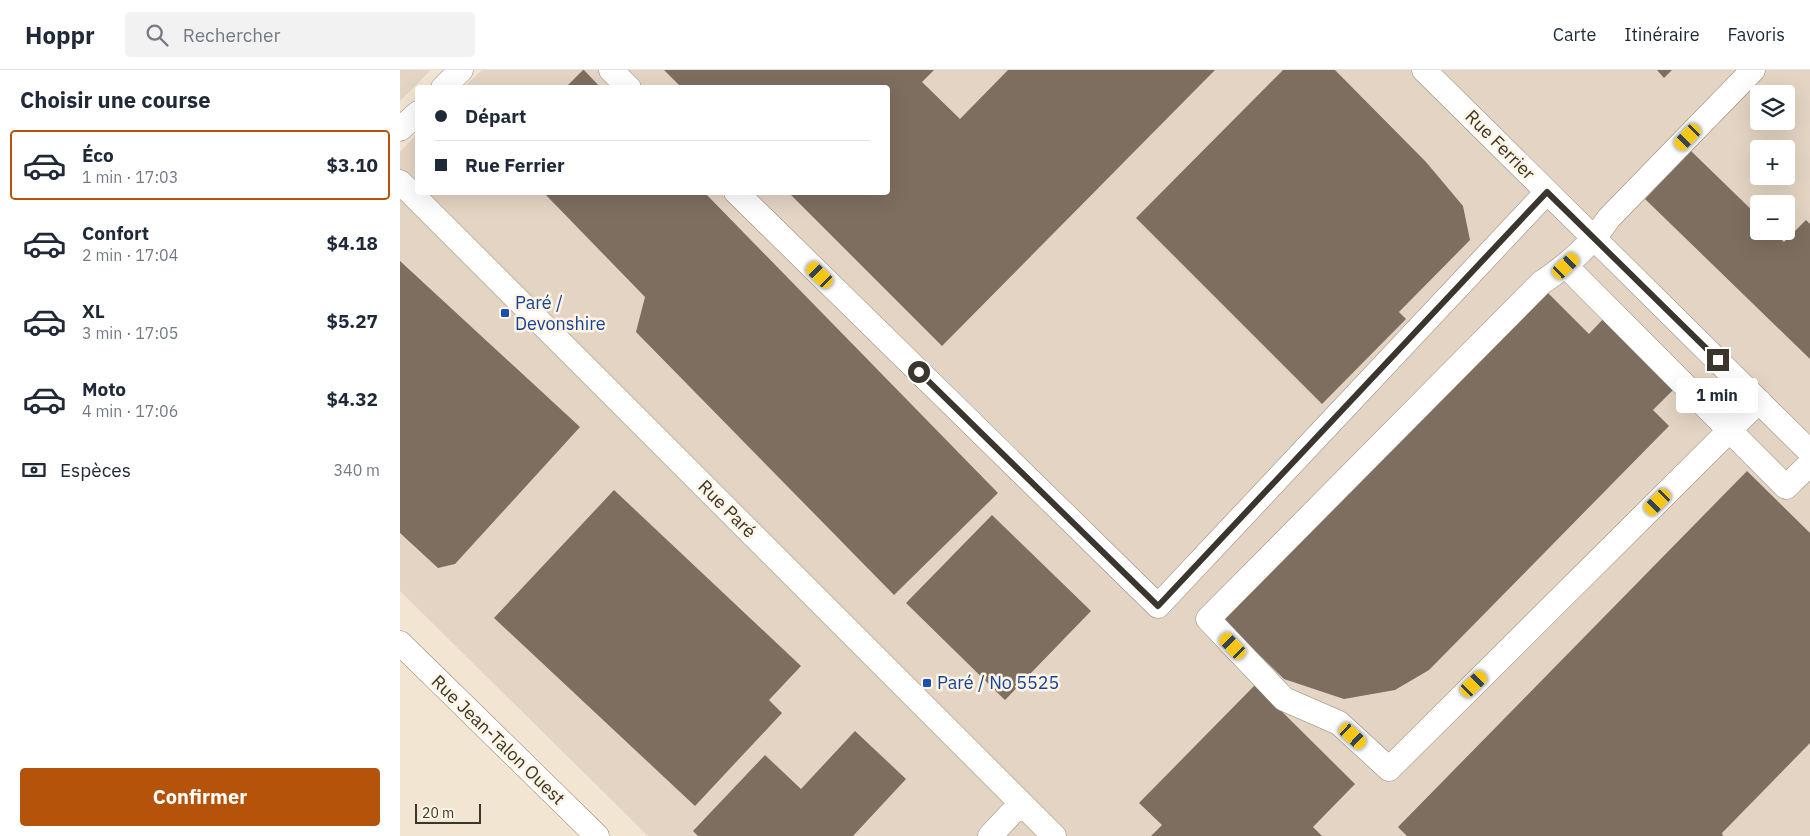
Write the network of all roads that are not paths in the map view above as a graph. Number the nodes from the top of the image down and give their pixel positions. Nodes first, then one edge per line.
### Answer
1 (461, 70) edge
2 (611, 70) edge
3 (1424, 70) edge
4 (1753, 70) edge
5 (446, 85) edge
6 (626, 85) edge
7 (415, 116) edge
8 (400, 129) edge
9 (400, 182) edge
10 (1547, 192) junction
11 (739, 195) edge
12 (1595, 238) junction
13 (1566, 266) junction
14 (1759, 401) junction
15 (1729, 431) junction
16 (1810, 452) edge
17 (1810, 464) edge
18 (400, 643) edge
19 (1021, 803) junction
20 (597, 836) edge
21 (990, 836) edge
22 (1054, 836) edge

1 - 5 street
2 - 6 street
3 - 10 street, Rue Ferrier
4 - 12 street
7 - 8 street
9 - 19 street, Rue Paré
10 - 11 street
10 - 12 street, Rue Ferrier
12 - 13 street
12 - 14 street, Rue Ferrier
13 - 15 street
13 - 15 street
14 - 15 street
14 - 16 street, Rue Ferrier
15 - 17 street
18 - 20 street, Rue Jean-Talon Ouest
19 - 21 street
19 - 22 street, Rue Paré

